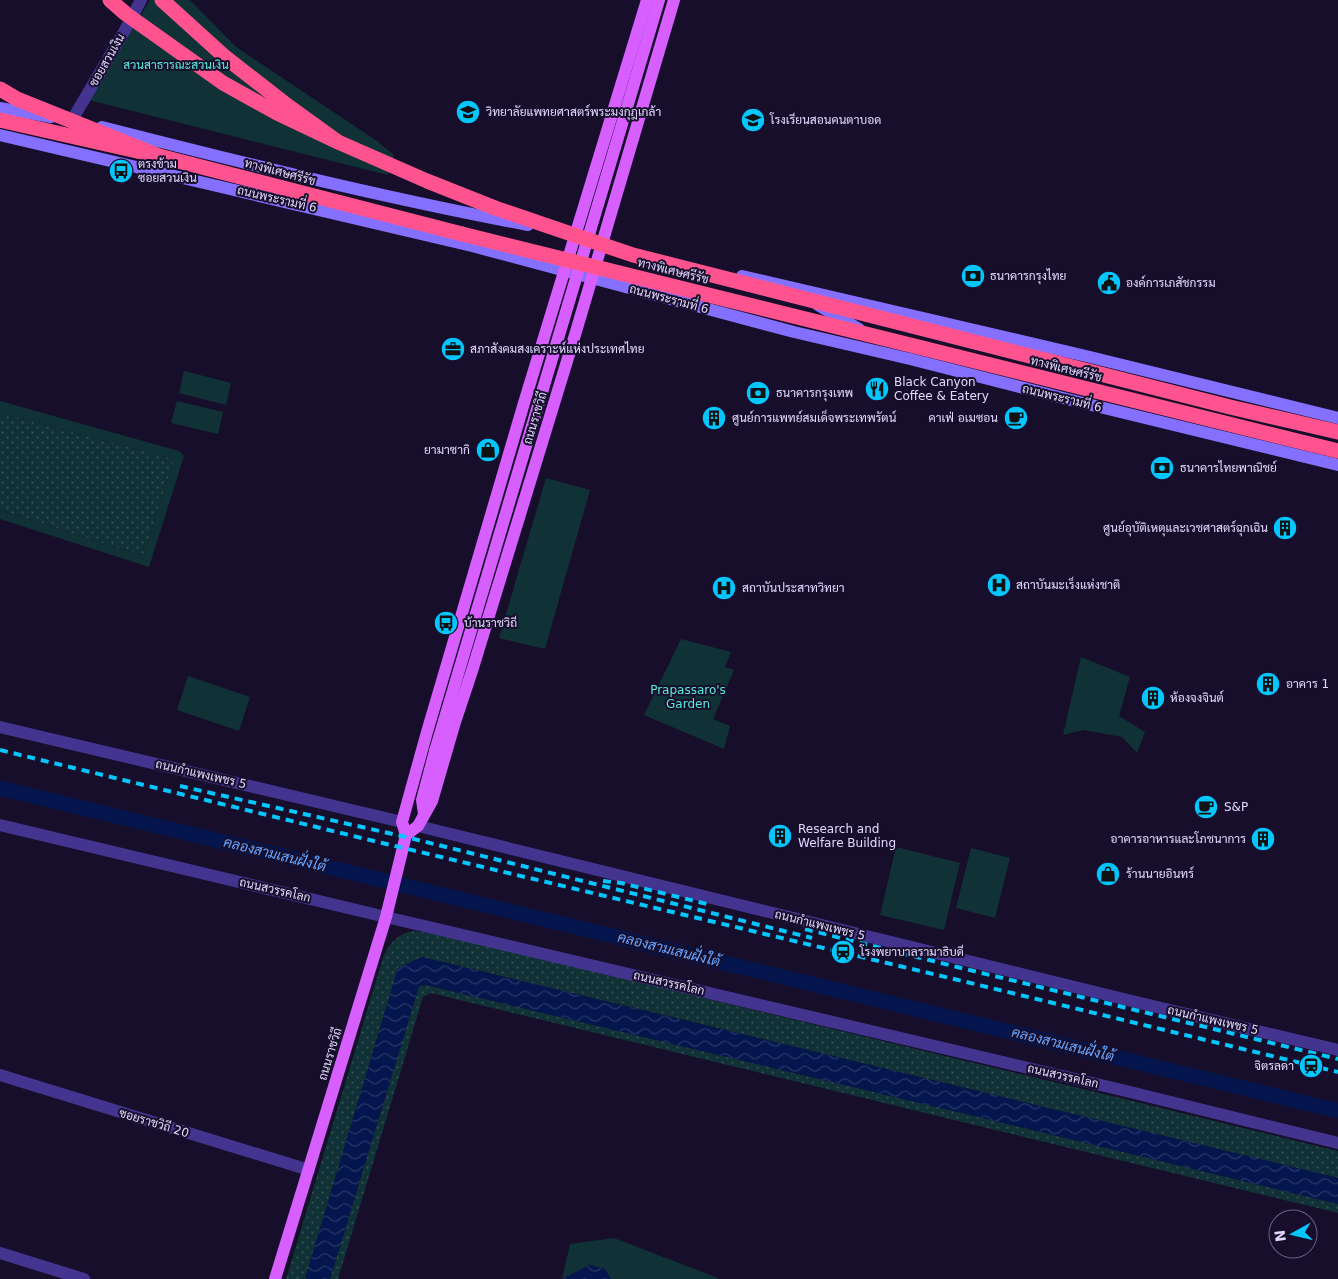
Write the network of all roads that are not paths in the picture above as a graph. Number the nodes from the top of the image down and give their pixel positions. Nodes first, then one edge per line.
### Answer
1 (110, 0) edge
2 (141, 0) edge
3 (162, 0) edge
4 (647, 0) edge
5 (659, 0) edge
6 (674, 0) edge
7 (639, 26) junction
8 (665, 32) junction
9 (0, 89) edge
10 (0, 108) edge
11 (0, 120) edge
12 (72, 120) junction
13 (0, 135) edge
14 (338, 142) junction
15 (159, 156) junction
16 (575, 234) junction
17 (602, 242) junction
18 (563, 270) junction
19 (592, 278) junction
20 (784, 285) junction
21 (546, 329) junction
22 (575, 336) junction
23 (1009, 338) junction
24 (910, 359) junction
25 (998, 382) junction
26 (1338, 418) edge
27 (1338, 432) edge
28 (1338, 451) edge
29 (1338, 465) edge
30 (0, 727) edge
31 (421, 820) junction
32 (402, 822) junction
33 (0, 824) edge
34 (406, 835) junction
35 (387, 911) junction
36 (1338, 1050) edge
37 (0, 1075) edge
38 (1338, 1143) edge
39 (308, 1170) junction
40 (0, 1253) edge
41 (84, 1279) edge
42 (275, 1279) edge

1 - 14 highway, bridge
2 - 12 street, ซอยสวนเงิน
3 - 14 highway, bridge
4 - 7 main road, ถนนราชวิถี
5 - 31 main road, bridge
6 - 8 main road, ถนนราชวิถี
7 - 8 main road
7 - 16 main road, ถนนราชวิถี
8 - 17 main road, ถนนราชวิถี
9 - 15 highway, bridge
10 - 12 main road
11 - 15 highway, ทางพิเศษศรีรัช, bridge
12 - 16 main road
13 - 18 main road, ถนนพระรามที่ 6
14 - 27 highway, ทางพิเศษศรีรัช, bridge
15 - 28 highway, ทางพิเศษศรีรัช, bridge
16 - 17 main road
16 - 18 main road, ถนนราชวิถี
17 - 19 main road, ถนนราชวิถี
17 - 20 main road
18 - 19 main road, ถนนพระรามที่ 6
18 - 21 main road, ถนนราชวิถี
19 - 22 main road, ถนนราชวิถี
19 - 24 main road, ถนนพระรามที่ 6
20 - 23 main road
20 - 24 main road
21 - 22 main road
21 - 32 main road, ถนนราชวิถี
22 - 31 main road, ถนนราชวิถี
23 - 25 main road
23 - 26 main road
24 - 25 main road, ถนนพระรามที่ 6
25 - 29 main road, ถนนพระรามที่ 6
30 - 32 street, ถนนกำแพงเพชร 5
31 - 34 main road, ถนนราชวิถี
31 - 36 street, ถนนกำแพงเพชร 5
32 - 34 main road
33 - 35 street, ถนนสวรรคโลก
34 - 35 main road, ถนนราชวิถี
35 - 38 street, ถนนสวรรคโลก
35 - 39 main road, ถนนราชวิถี
37 - 39 street, ซอยราชวิถี 20
39 - 42 main road, ถนนราชวิถี
40 - 41 street

